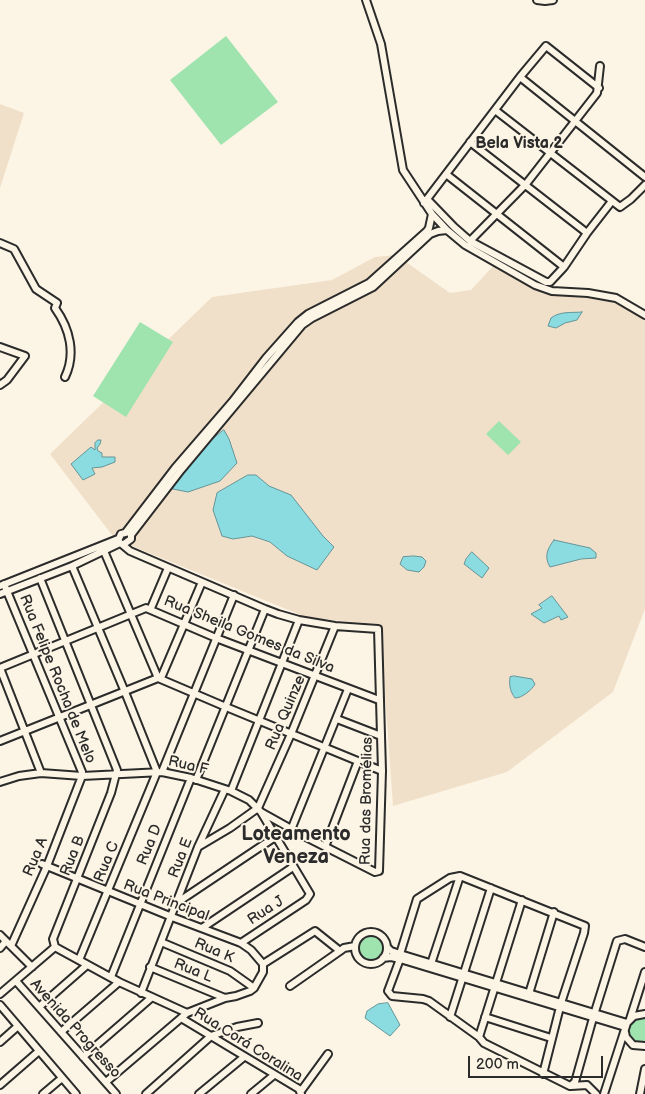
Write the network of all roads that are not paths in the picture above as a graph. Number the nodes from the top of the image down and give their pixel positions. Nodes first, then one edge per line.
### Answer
1 (366, 0) edge
2 (537, 0) edge
3 (553, 0) edge
4 (600, 66) dead end
5 (520, 77) junction
6 (599, 88) junction
7 (495, 110) junction
8 (576, 121) junction
9 (470, 142) junction
10 (551, 153) junction
11 (446, 174) junction
12 (645, 177) edge
13 (526, 184) junction
14 (645, 185) edge
15 (426, 201) junction
16 (612, 201) junction
17 (432, 214) junction
18 (496, 215) junction
19 (447, 230) junction
20 (587, 233) junction
21 (0, 243) edge
22 (468, 243) junction
23 (564, 267) junction
24 (645, 315) edge
25 (0, 347) edge
26 (65, 377) dead end
27 (3, 378) edge
28 (0, 385) edge
29 (128, 534) junction
30 (121, 542) junction
31 (104, 551) junction
32 (72, 566) junction
33 (168, 568) junction
34 (40, 578) junction
35 (202, 582) junction
36 (2, 585) edge
37 (8, 591) junction
38 (0, 594) edge
39 (234, 595) junction
40 (152, 608) junction
41 (264, 609) junction
42 (130, 614) junction
43 (299, 620) junction
44 (185, 624) junction
45 (335, 626) junction
46 (98, 628) junction
47 (216, 638) junction
48 (66, 642) junction
49 (248, 650) junction
50 (34, 655) junction
51 (281, 663) junction
52 (0, 668) edge
53 (315, 676) junction
54 (160, 678) junction
55 (348, 689) junction
56 (125, 692) junction
57 (194, 694) junction
58 (379, 700) junction
59 (91, 705) junction
60 (226, 707) junction
61 (60, 717) junction
62 (337, 719) junction
63 (259, 720) junction
64 (25, 731) junction
65 (291, 734) junction
66 (381, 736) junction
67 (0, 741) edge
68 (324, 748) junction
69 (358, 761) junction
70 (382, 771) junction
71 (160, 772) junction
72 (41, 773) junction
73 (117, 774) junction
74 (82, 776) junction
75 (193, 779) junction
76 (0, 782) edge
77 (228, 789) junction
78 (259, 810) junction
79 (291, 830) junction
80 (275, 837) junction
81 (198, 847) junction
82 (325, 847) junction
83 (44, 865) junction
84 (294, 866) junction
85 (460, 876) junction
86 (78, 879) junction
87 (491, 888) junction
88 (108, 892) junction
89 (306, 900) joint
90 (522, 900) junction
91 (178, 902) junction
92 (140, 904) junction
93 (554, 912) junction
94 (172, 917) junction
95 (202, 928) junction
96 (0, 935) edge
97 (161, 942) junction
98 (8, 943) junction
99 (241, 943) junction
100 (55, 946) junction
101 (355, 946) junction
102 (387, 947) junction
103 (645, 947) edge
104 (0, 948) edge
105 (340, 951) junction
106 (400, 956) junction
107 (383, 958) junction
108 (79, 960) junction
109 (263, 964) junction
110 (87, 965) junction
111 (32, 966) junction
112 (430, 966) junction
113 (150, 967) junction
114 (645, 972) edge
115 (463, 976) junction
116 (110, 977) junction
117 (16, 981) junction
118 (119, 982) junction
119 (495, 985) junction
120 (290, 986) dead end
121 (254, 988) junction
122 (141, 993) junction
123 (0, 994) edge
124 (529, 996) junction
125 (152, 998) junction
126 (225, 998) junction
127 (0, 1005) edge
128 (560, 1005) junction
129 (39, 1007) junction
130 (645, 1014) edge
131 (594, 1015) junction
132 (184, 1016) junction
133 (450, 1017) junction
134 (486, 1017) junction
135 (258, 1023) dead end
136 (627, 1025) junction
137 (18, 1026) junction
138 (62, 1032) junction
139 (211, 1036) junction
140 (479, 1036) junction
141 (551, 1038) junction
142 (0, 1042) edge
143 (645, 1046) edge
144 (39, 1051) junction
145 (328, 1054) dead end
146 (83, 1057) junction
147 (244, 1057) junction
148 (645, 1070) edge
149 (543, 1074) junction
150 (274, 1075) junction
151 (62, 1078) junction
152 (106, 1082) junction
153 (0, 1085) edge
154 (570, 1086) junction
155 (301, 1093) edge
156 (42, 1094) edge
157 (76, 1094) edge
158 (116, 1094) edge
159 (146, 1094) edge
160 (199, 1094) edge
161 (251, 1094) edge
162 (596, 1094) edge
163 (604, 1094) edge
164 (640, 1094) edge

1 - 15 street
2 - 3 street
4 - 6 street
5 - 6 street
5 - 7 street
5 - 8 street
6 - 8 street
7 - 9 street
7 - 10 street
8 - 10 street
8 - 12 street
9 - 11 street
9 - 13 street
10 - 13 street
10 - 16 street
11 - 15 street
11 - 18 street
13 - 18 street
13 - 20 street
14 - 16 street
15 - 17 street
15 - 22 street
16 - 20 street
17 - 19 street
17 - 29 street
18 - 22 street
18 - 23 street
19 - 22 street
19 - 29 street
20 - 23 street
21 - 26 street
22 - 23 street
22 - 24 street
25 - 27 street
27 - 28 street
29 - 30 street
29 - 30 street
30 - 31 street
30 - 33 street
30 - 36 street
31 - 32 street
31 - 42 street
32 - 34 street
32 - 46 street
33 - 35 street
33 - 40 street
34 - 37 street
34 - 48 street
35 - 39 street
35 - 44 street
36 - 37 street, Rua Felipe Rocha de Melo
37 - 38 street
37 - 50 street, Rua Felipe Rocha de Melo
39 - 41 street
39 - 47 street, Rua C
40 - 42 street, Rua Sheila Gomes da Silva
40 - 44 street, Rua Sheila Gomes da Silva
41 - 43 street
41 - 49 street, Rua D
42 - 46 street, Rua Sheila Gomes da Silva
42 - 54 street
43 - 45 street
43 - 51 street, Rua E
44 - 47 street, Rua Sheila Gomes da Silva
44 - 54 street
45 - 53 street, Rua Quinze
45 - 58 street, Rua das Bromélias
46 - 48 street, Rua Sheila Gomes da Silva
46 - 56 street
47 - 49 street, Rua Sheila Gomes da Silva
47 - 57 street, Rua C
48 - 50 street, Rua Sheila Gomes da Silva
48 - 59 street
49 - 51 street, Rua Sheila Gomes da Silva
49 - 60 street, Rua D
50 - 52 street, Rua Sheila Gomes da Silva
50 - 61 street, Rua Felipe Rocha de Melo
51 - 53 street, Rua Sheila Gomes da Silva
51 - 63 street, Rua E
52 - 64 street
53 - 55 street, Rua Sheila Gomes da Silva
53 - 65 street, Rua Quinze
54 - 56 street
54 - 57 street
55 - 58 street, Rua Sheila Gomes da Silva
55 - 62 street
56 - 59 street
56 - 71 street
57 - 60 street
57 - 71 street, Rua C
58 - 66 street, Rua das Bromélias
59 - 61 street
59 - 73 street
60 - 63 street
60 - 75 street, Rua D
61 - 64 street
61 - 74 street, Rua Felipe Rocha de Melo
62 - 66 street
62 - 68 street
63 - 65 street
63 - 77 street, Rua E
64 - 67 street
64 - 72 street
65 - 68 street
65 - 78 street, Rua Quinze
66 - 70 street, Rua das Bromélias
68 - 69 street
68 - 79 street
69 - 70 street
69 - 82 street
70 - 82 street, Rua das Bromélias
71 - 73 street, Rua F
71 - 75 street, Rua F
71 - 88 street, Rua C
72 - 74 street, Rua F
72 - 76 street, Rua F
73 - 74 street, Rua F
73 - 86 street, Rua B
74 - 83 street, Rua A
75 - 77 street, Rua F
75 - 92 street, Rua D
77 - 78 street, Rua F
77 - 81 street, Rua E
78 - 79 street, Rua das Bromélias
78 - 80 street, Rua F
78 - 81 street
79 - 82 street, Rua das Bromélias
80 - 84 street, Rua F
80 - 91 street
81 - 91 street, Rua E
83 - 86 street, Rua Principal
83 - 98 street, Rua A
84 - 89 street, Rua F
84 - 95 street
85 - 87 street
85 - 106 street
85 - 112 street
86 - 88 street, Rua Principal
86 - 100 street, Rua B
87 - 90 street
87 - 115 street
88 - 92 street, Rua Principal
88 - 108 street, Rua C
89 - 99 street, Rua J
90 - 93 street
90 - 119 street
91 - 94 street, Rua E
92 - 94 street, Rua Principal
92 - 116 street, Rua D
93 - 124 street
93 - 128 street
94 - 95 street, Rua Principal
94 - 97 street, Rua E
95 - 99 street, Rua Principal
96 - 98 street
97 - 113 street, Rua E
97 - 121 street, Rua K
98 - 104 street, Rua A
98 - 111 street
99 - 109 street, Rua Principal
100 - 108 street
100 - 111 street
101 - 102 street
101 - 105 street
101 - 107 street
102 - 106 street
102 - 107 street
103 - 131 street
105 - 109 street
105 - 120 street
106 - 107 street
106 - 112 street
106 - 133 street
108 - 110 street
109 - 121 street
110 - 116 street
110 - 129 street
111 - 117 street
112 - 115 street
113 - 122 street, Rua E
113 - 126 street, Rua L
114 - 136 street
115 - 119 street
115 - 133 street
116 - 118 street
117 - 123 street
117 - 129 street, Avenida Progresso
118 - 122 street
118 - 138 street
119 - 124 street
119 - 134 street
121 - 126 street
122 - 125 street
124 - 128 street
125 - 132 street
125 - 146 street
126 - 132 street
127 - 137 street
128 - 131 street
128 - 141 street
129 - 138 street, Avenida Progresso
130 - 136 street
131 - 136 street
131 - 154 street
132 - 139 street, Rua Corá Coralina
132 - 152 street
133 - 140 street
134 - 140 street
134 - 141 street
135 - 139 street
136 - 143 street
136 - 163 street
137 - 142 street
137 - 144 street
138 - 146 street, Avenida Progresso
139 - 147 street, Rua Corá Coralina
139 - 159 street
140 - 149 street
141 - 149 street
144 - 151 street
144 - 153 street
145 - 155 street
146 - 152 street, Avenida Progresso
147 - 150 street, Rua Corá Coralina
147 - 160 street
148 - 164 street
149 - 154 street
150 - 155 street, Rua Corá Coralina
150 - 161 street
151 - 156 street
151 - 157 street
152 - 158 street, Avenida Progresso
154 - 162 street

